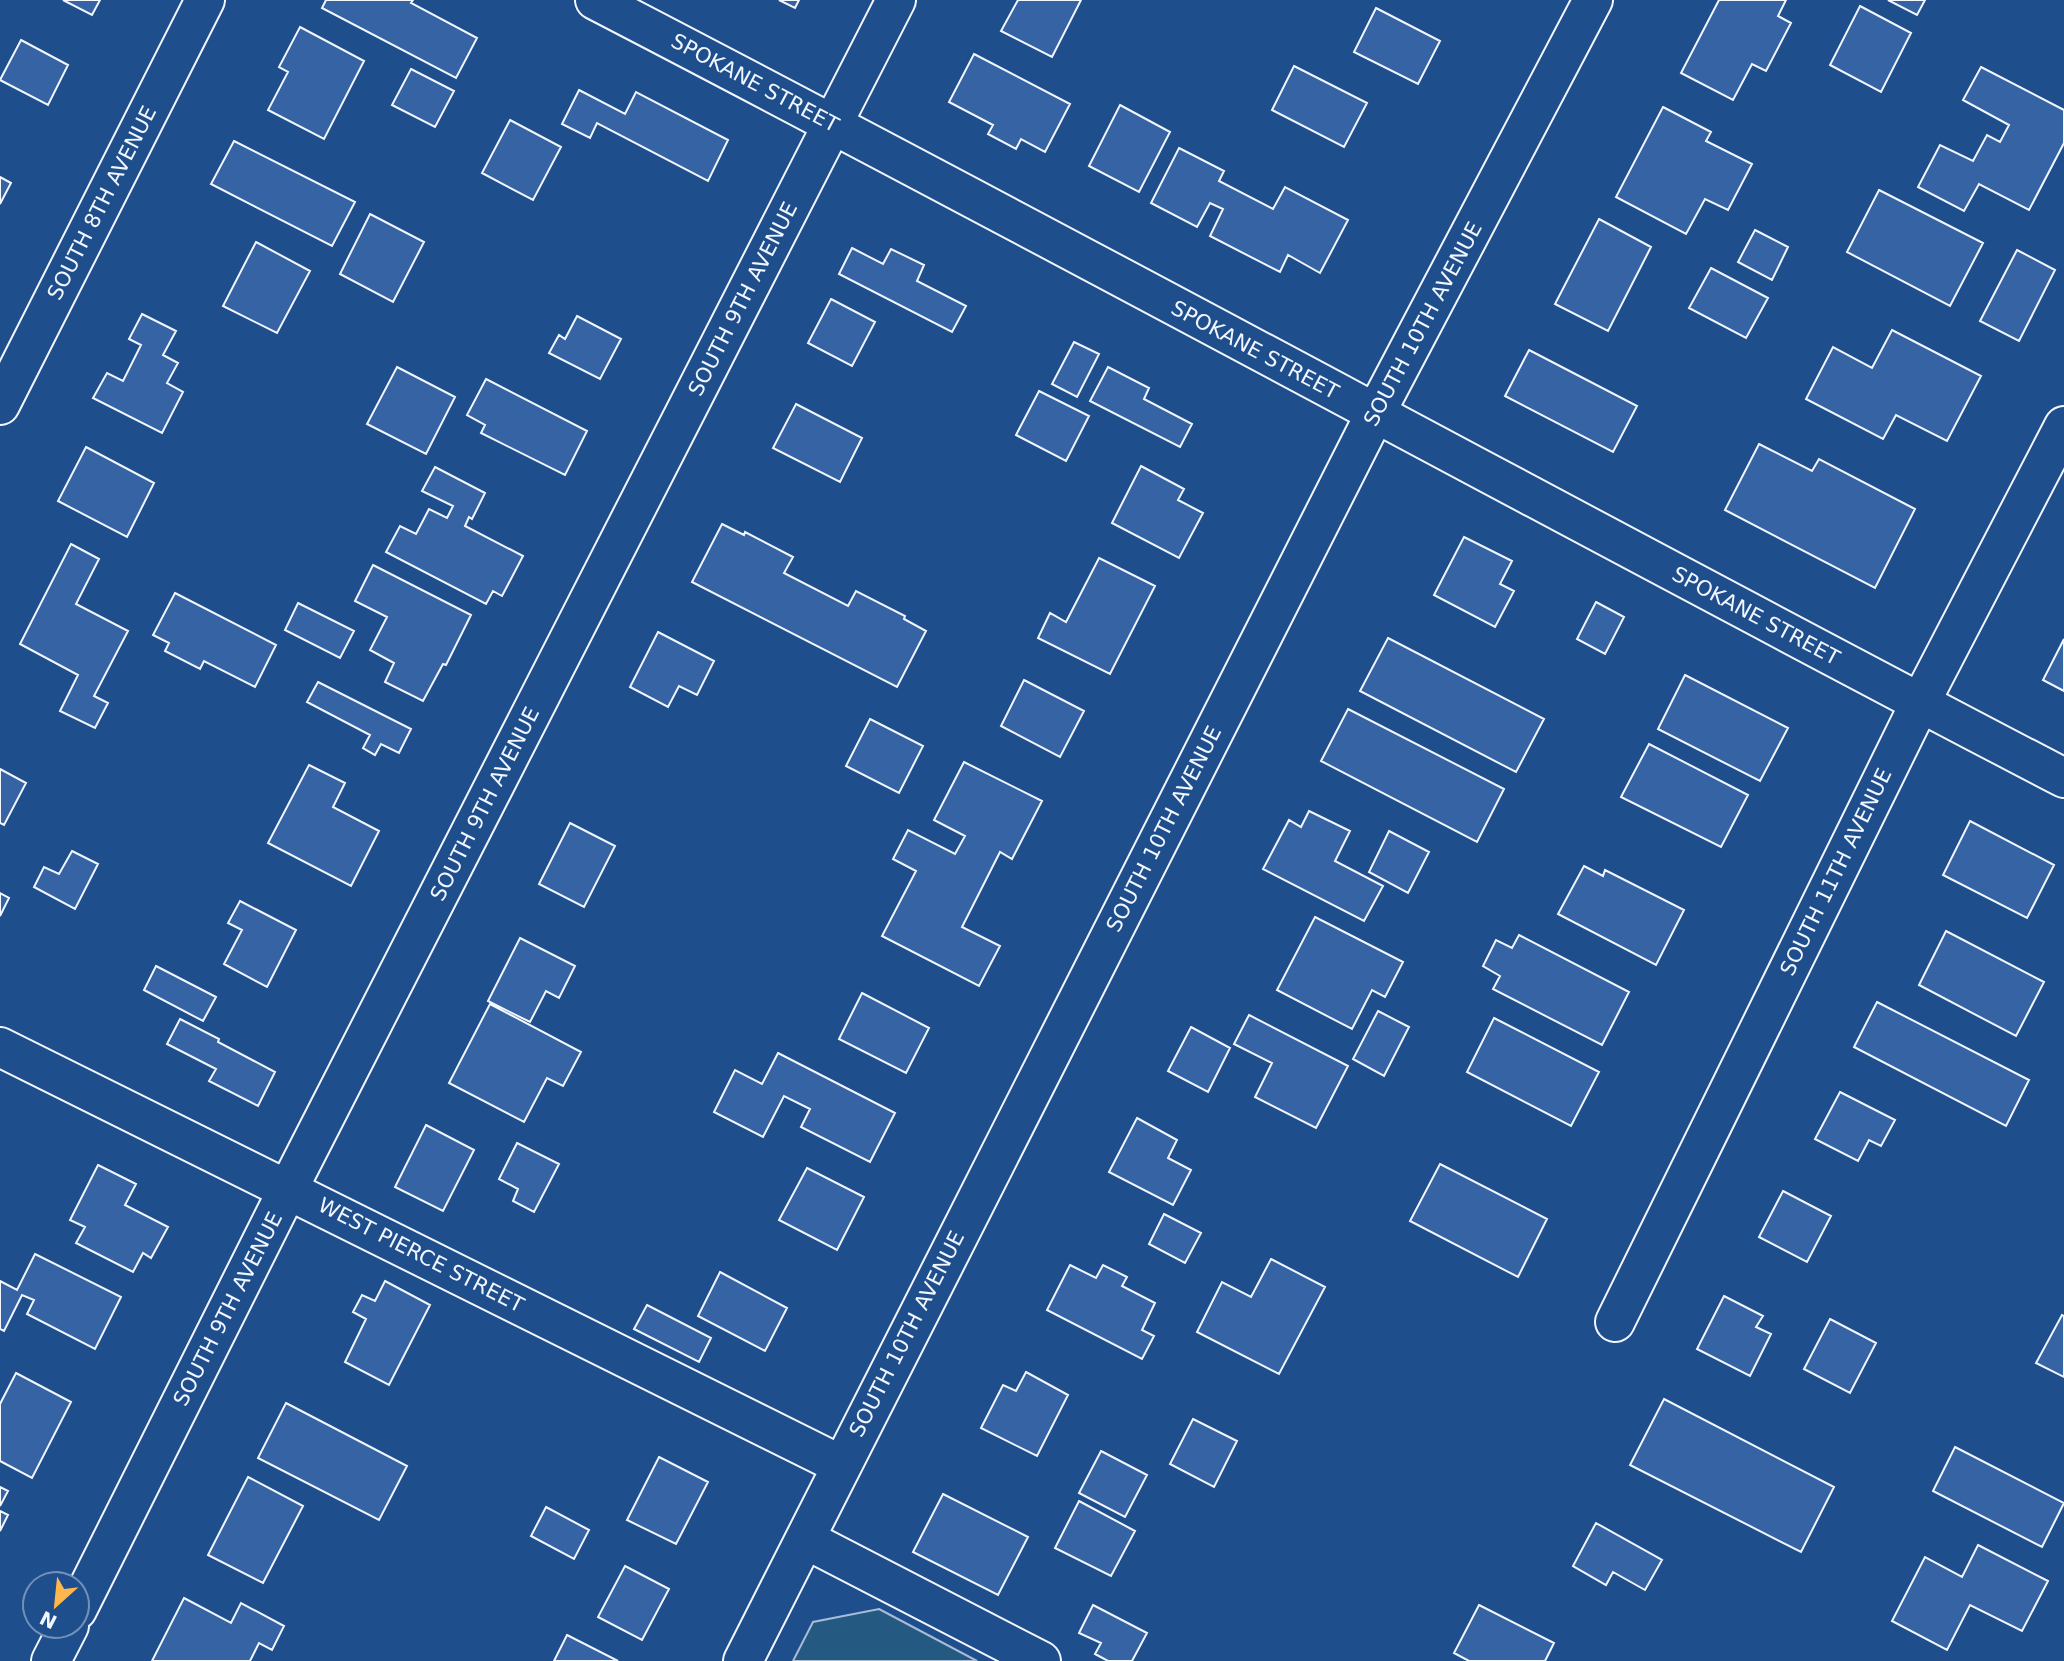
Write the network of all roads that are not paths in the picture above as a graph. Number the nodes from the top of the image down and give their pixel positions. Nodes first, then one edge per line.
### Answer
1 (205, 0) edge
2 (595, 0) edge
3 (897, 0) edge
4 (1593, 0) edge
5 (832, 123) junction
6 (0, 405) edge
7 (1375, 414) junction
8 (2064, 426) edge
9 (1920, 703) junction
10 (2064, 778) edge
11 (0, 1047) edge
12 (289, 1189) junction
13 (1615, 1322) dead end
14 (841, 1465) junction
15 (805, 1539) junction
16 (91, 1582) edge
17 (62, 1640) edge
18 (51, 1661) edge
19 (743, 1661) edge
20 (1041, 1661) edge

1 - 6 street, SOUTH 8TH AVENUE
2 - 5 street, SPOKANE STREET
3 - 5 street, SOUTH 9TH AVENUE
4 - 7 street, SOUTH 10TH AVENUE
5 - 7 street, SPOKANE STREET
5 - 12 street, SOUTH 9TH AVENUE
7 - 9 street, SPOKANE STREET
7 - 14 street, SOUTH 10TH AVENUE
8 - 9 street, SOUTH 11TH AVENUE
9 - 10 street, SPOKANE STREET
9 - 13 street, SOUTH 11TH AVENUE
11 - 12 street, WEST PIERCE STREET
12 - 14 street, WEST PIERCE STREET
12 - 16 street, SOUTH 9TH AVENUE
14 - 15 street, SOUTH 10TH AVENUE
15 - 19 street, SOUTH 10TH AVENUE
15 - 20 street
17 - 18 street

